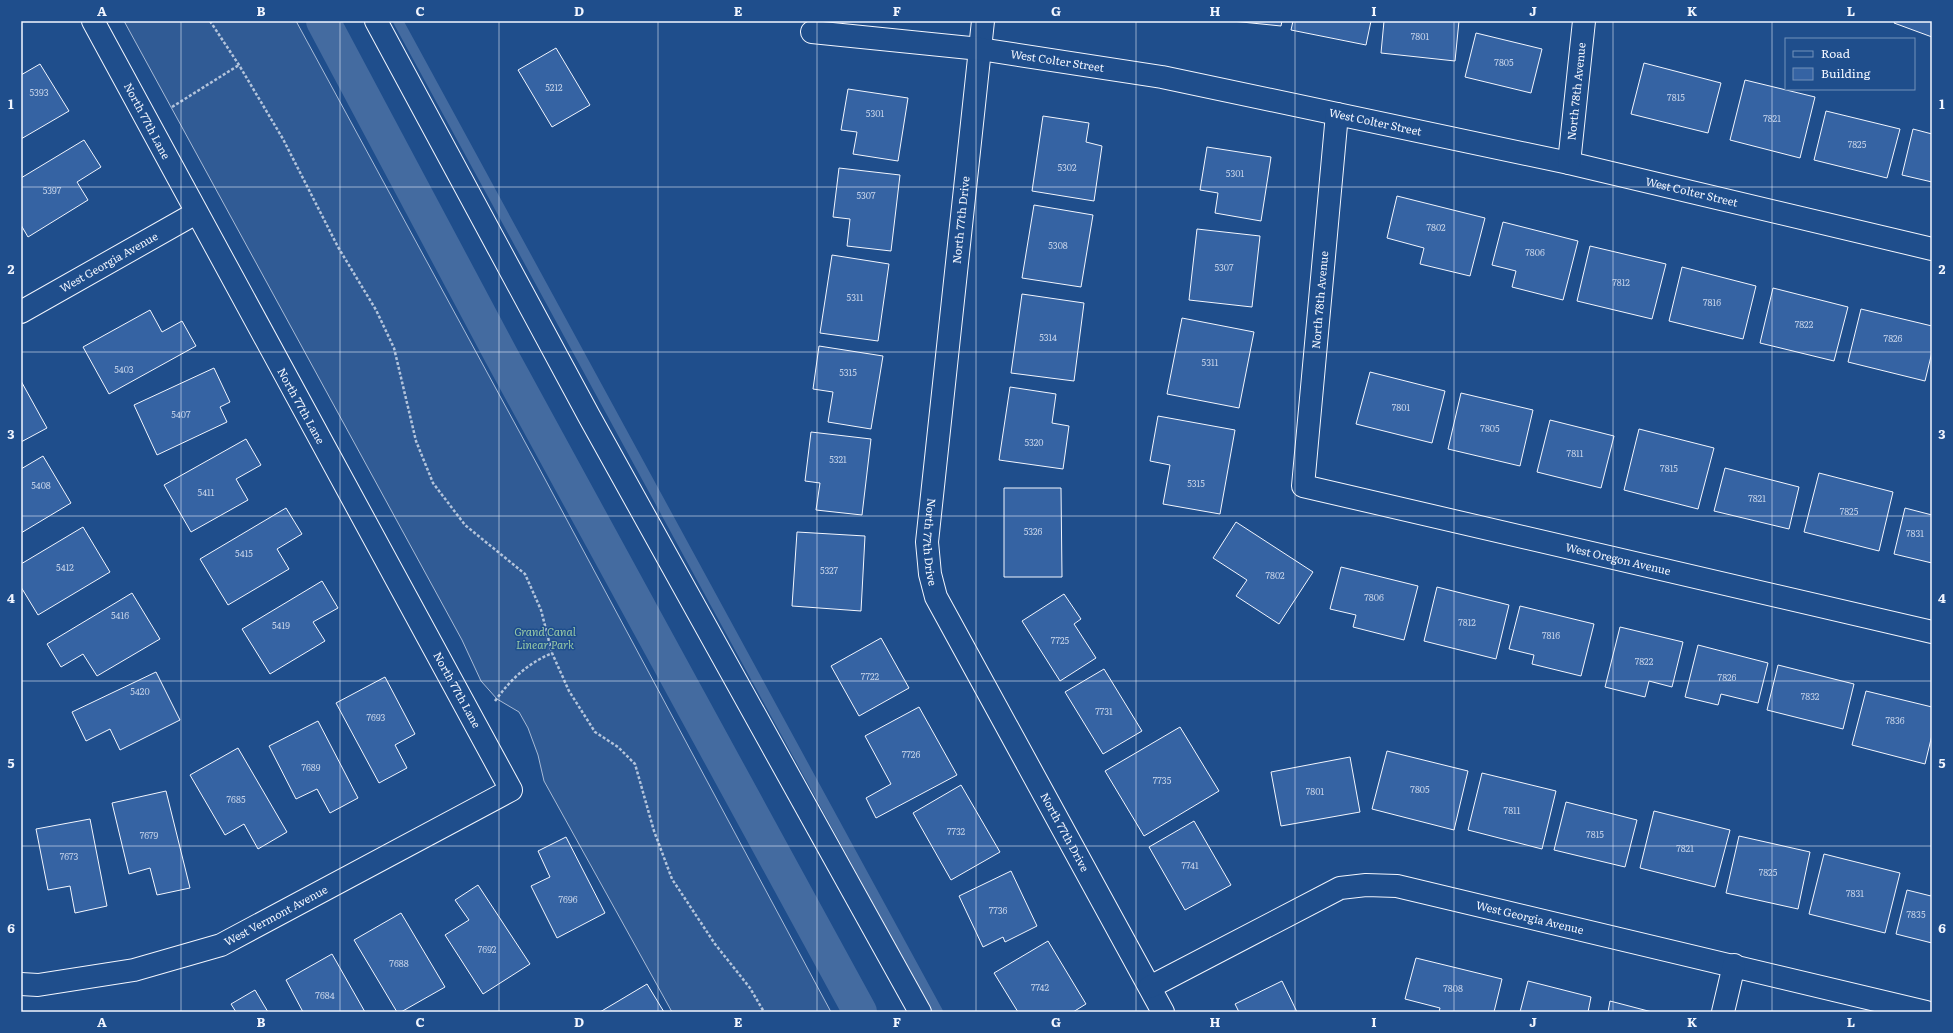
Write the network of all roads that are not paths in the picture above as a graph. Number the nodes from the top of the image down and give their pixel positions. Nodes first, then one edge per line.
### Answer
1 (93, 21) edge
2 (376, 21) edge
3 (983, 21) edge
4 (1584, 21) edge
5 (812, 32) dead end
6 (980, 49) junction
7 (1337, 114) junction
8 (1569, 163) junction
9 (196, 213) junction
10 (1932, 249) edge
11 (21, 312) edge
12 (1303, 486) joint
13 (1932, 632) edge
14 (511, 790) joint
15 (1734, 965) junction
16 (21, 984) edge
17 (1150, 987) junction
18 (920, 1012) edge
19 (1163, 1012) edge
20 (1723, 1012) edge
21 (1926, 1012) edge

1 - 9 street, North 77th Lane
2 - 18 street
3 - 6 street, North 77th Drive
4 - 8 street, North 78th Avenue
5 - 6 street, West Colter Street
6 - 7 street, West Colter Street
6 - 17 street, North 77th Drive
7 - 8 street, West Colter Street
7 - 12 street, North 78th Avenue
8 - 10 street, West Colter Street
9 - 11 street, West Georgia Avenue
9 - 14 street, North 77th Lane
12 - 13 street, West Oregon Avenue
14 - 16 street, West Vermont Avenue
15 - 17 street, West Georgia Avenue
15 - 20 street
15 - 21 street, West Georgia Avenue
17 - 19 street

